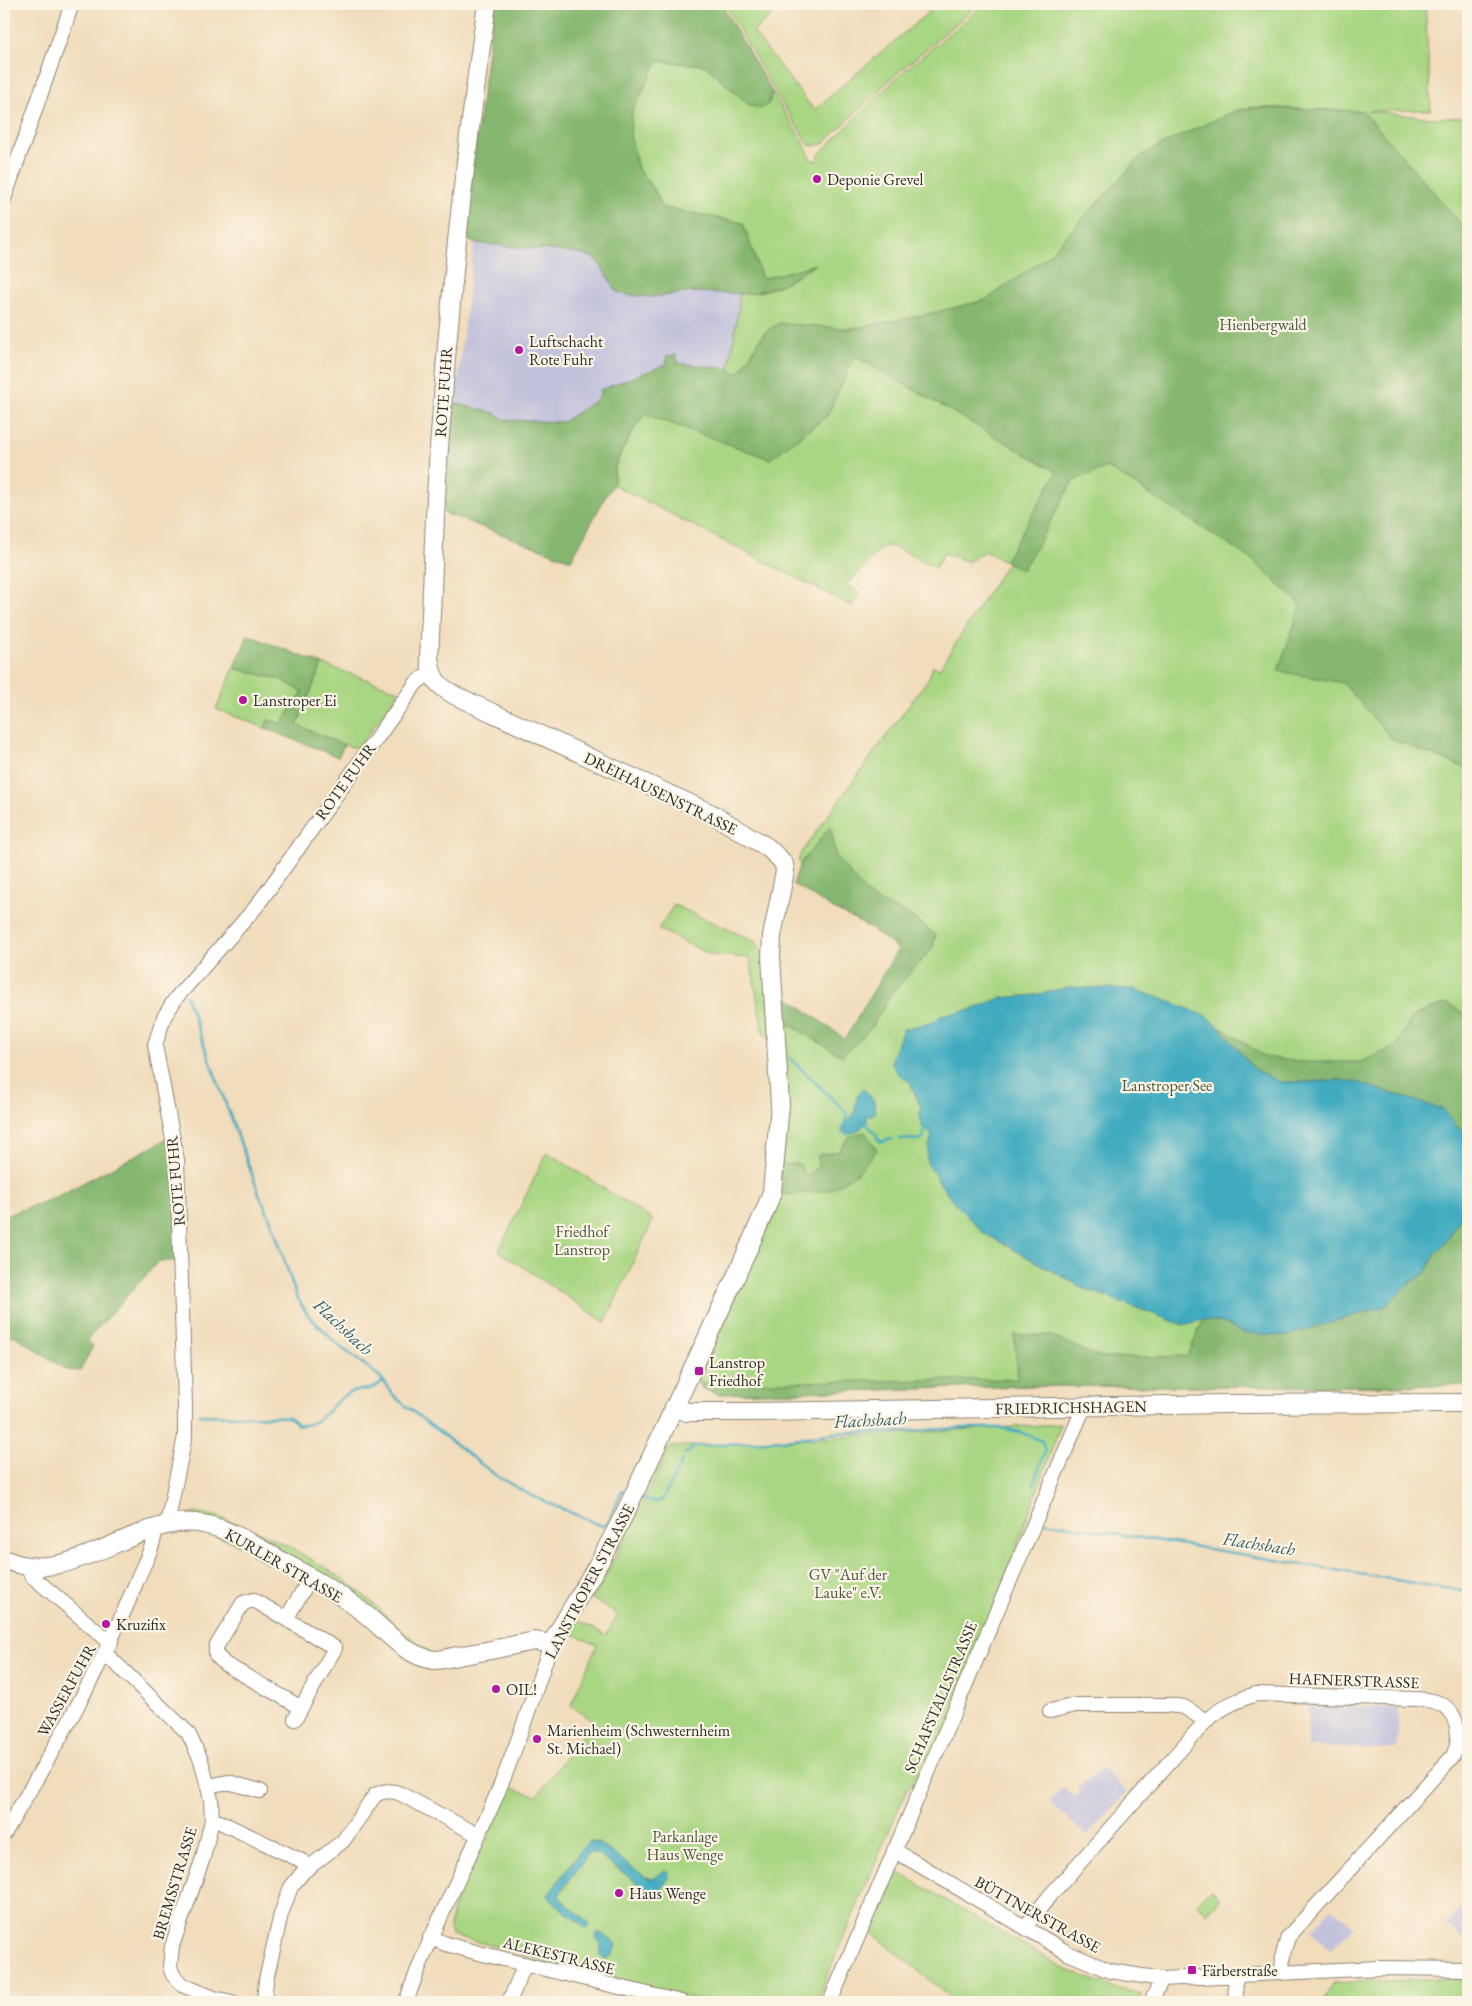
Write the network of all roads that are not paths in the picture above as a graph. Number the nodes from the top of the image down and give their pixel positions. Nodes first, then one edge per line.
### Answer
1 (72, 4) edge
2 (487, 4) edge
3 (4, 199) edge
4 (431, 672) junction
5 (736, 1274) joint
6 (1468, 1403) edge
7 (674, 1407) junction
8 (1084, 1407) junction
9 (161, 1526) junction
10 (4, 1559) edge
11 (29, 1571) junction
12 (311, 1577) junction
13 (286, 1619) junction
14 (551, 1644) junction
15 (108, 1649) junction
16 (1050, 1711) dead end
17 (1206, 1721) junction
18 (208, 1786) junction
19 (260, 1791) dead end
20 (212, 1820) junction
21 (4, 1834) edge
22 (478, 1835) junction
23 (894, 1850) junction
24 (309, 1867) junction
25 (1025, 1928) junction
26 (430, 1937) junction
27 (524, 1964) junction
28 (1468, 1969) edge
29 (1282, 1973) junction
30 (1235, 1974) junction
31 (1162, 1979) junction
32 (232, 2002) edge
33 (264, 2002) edge
34 (406, 2002) edge
35 (509, 2002) edge
36 (681, 2002) edge
37 (830, 2002) edge
38 (1151, 2002) edge
39 (1236, 2002) edge

1 - 3 street
2 - 4 main road, ROTE FUHR
4 - 5 main road, DREIHAUSENSTRASSE
4 - 9 street, ROTE FUHR
5 - 7 main road, LANSTROPER STRASSE
6 - 8 main road, FRIEDRICHSHAGEN
7 - 8 main road, FRIEDRICHSHAGEN
7 - 14 main road, LANSTROPER STRASSE
8 - 23 street, SCHAFSTALLSTRASSE
9 - 11 main road, KURLER STRASSE
9 - 12 main road, KURLER STRASSE
9 - 15 street, WASSERFUHR
10 - 11 main road, KURLER STRASSE
11 - 15 street, BREMSSTRASSE
12 - 13 street
12 - 14 main road, KURLER STRASSE
13 - 13 street
14 - 22 street, LANSTROPER STRASSE
15 - 18 street, BREMSSTRASSE
15 - 21 street, WASSERFUHR
16 - 17 street
17 - 25 street, HAFNERSTRASSE
17 - 29 street, HAFNERSTRASSE
18 - 19 street
18 - 20 street, BREMSSTRASSE
20 - 24 street
20 - 32 street, BREMSSTRASSE
22 - 24 street
22 - 26 street, LANSTROPER STRASSE
23 - 25 street, BÜTTNERSTRASSE
23 - 37 street, SCHAFSTALLSTRASSE
24 - 33 street
25 - 31 street, BÜTTNERSTRASSE
26 - 27 street, ALEKESTRASSE
26 - 34 street, LANSTROPER STRASSE
27 - 35 street
27 - 36 street, ALEKESTRASSE
28 - 29 street, BÜTTNERSTRASSE
29 - 30 street, BÜTTNERSTRASSE
30 - 31 street, BÜTTNERSTRASSE
30 - 39 street
31 - 38 street

